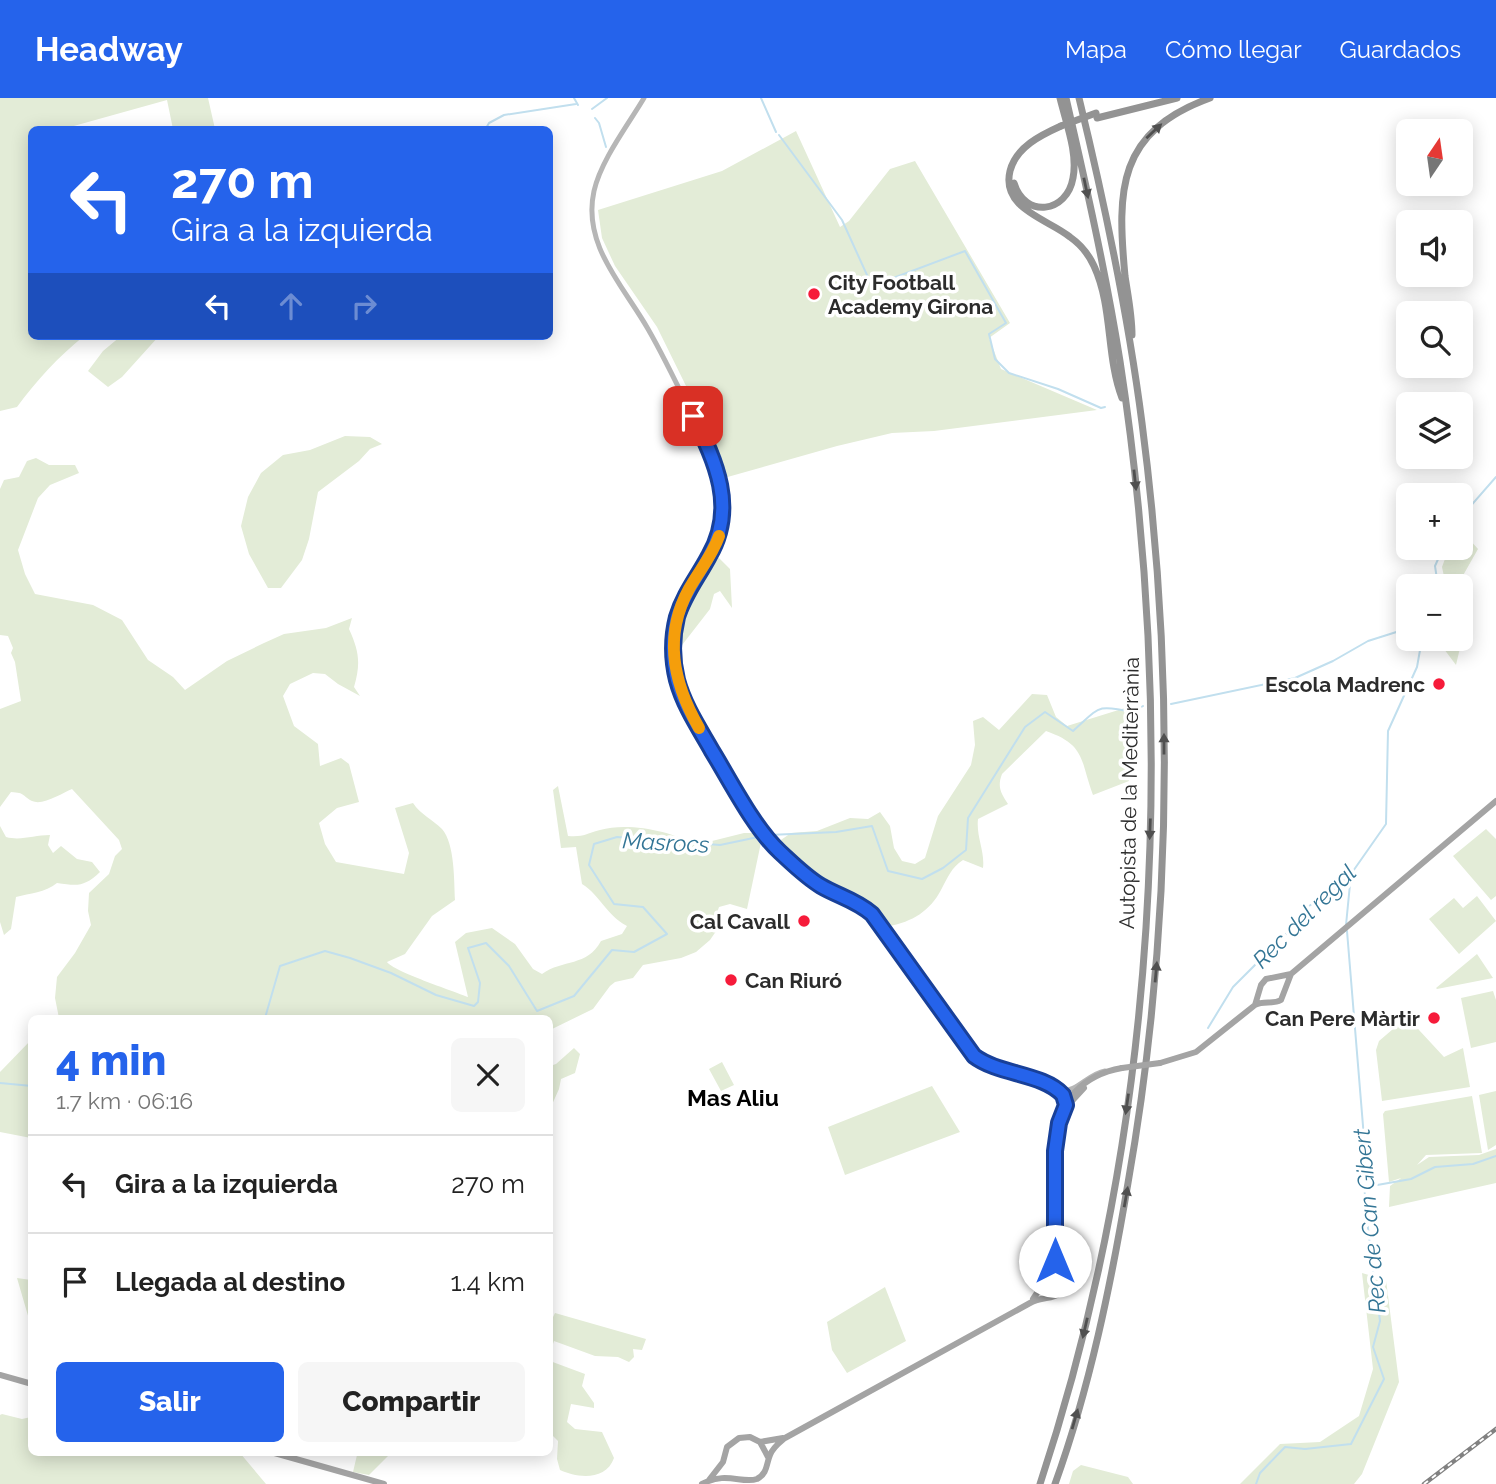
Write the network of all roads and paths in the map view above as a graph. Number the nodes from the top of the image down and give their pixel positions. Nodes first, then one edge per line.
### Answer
1 (644, 98) edge
2 (1060, 98) edge
3 (1066, 98) edge
4 (1079, 98) edge
5 (1156, 98) edge
6 (1177, 98) edge
7 (1210, 98) edge
8 (1096, 115) junction
9 (1062, 128) junction
10 (1132, 354) junction
11 (1127, 412) junction
12 (1496, 801) edge
13 (1292, 974) junction
14 (1278, 978) junction
15 (1286, 988) junction
16 (1260, 990) junction
17 (1266, 1001) junction
18 (1255, 1005) junction
19 (1119, 1069) junction
20 (1105, 1071) junction
21 (1057, 1090) junction
22 (1066, 1102) junction
23 (1059, 1129) junction
24 (1054, 1136) junction
25 (1055, 1151) junction
26 (1054, 1266) junction
27 (1048, 1278) junction
28 (1058, 1280) junction
29 (1041, 1287) junction
30 (1046, 1296) junction
31 (1030, 1303) junction
32 (0, 1374) edge
33 (28, 1383) edge
34 (785, 1437) junction
35 (760, 1442) junction
36 (285, 1456) edge
37 (768, 1457) junction
38 (723, 1462) junction
39 (733, 1478) junction
40 (364, 1479) junction
41 (705, 1483) edge
42 (376, 1484) edge
43 (384, 1484) edge
44 (1040, 1484) edge
45 (1055, 1484) edge

1 - 21 street
2 - 9 highway
3 -> 11 highway, Autopista de la Mediterrània
4 - 10 highway, Autopista de la Mediterrània
5 - 8 highway
6 - 8 highway
10 -> 7 highway
8 - 9 highway, bridge
9 - 11 highway
45 -> 10 highway, Autopista de la Mediterrània
11 -> 44 highway, Autopista de la Mediterrània
12 - 13 main road
13 - 14 main road
13 - 15 main road
14 - 15 main road
14 - 16 main road
15 - 17 main road
16 - 17 main road
16 - 18 main road
17 - 18 main road
18 - 19 main road, bridge
19 - 20 main road
19 - 23 main road
20 - 21 street
20 - 22 main road
21 - 22 street
21 - 24 street
22 - 23 street
22 - 24 main road
23 - 25 main road
24 - 25 main road
25 - 26 main road
26 - 27 main road
26 - 28 main road
27 - 28 main road
27 - 29 main road
28 - 30 main road
29 - 30 main road
29 - 31 main road
30 - 31 main road
31 - 34 main road
32 - 33 main road
34 - 35 main road
34 - 37 main road
35 - 37 main road
35 - 38 main road
36 - 40 main road
37 - 39 main road
38 - 39 main road
38 - 41 main road
39 - 41 main road
40 - 42 main road
40 - 43 main road

